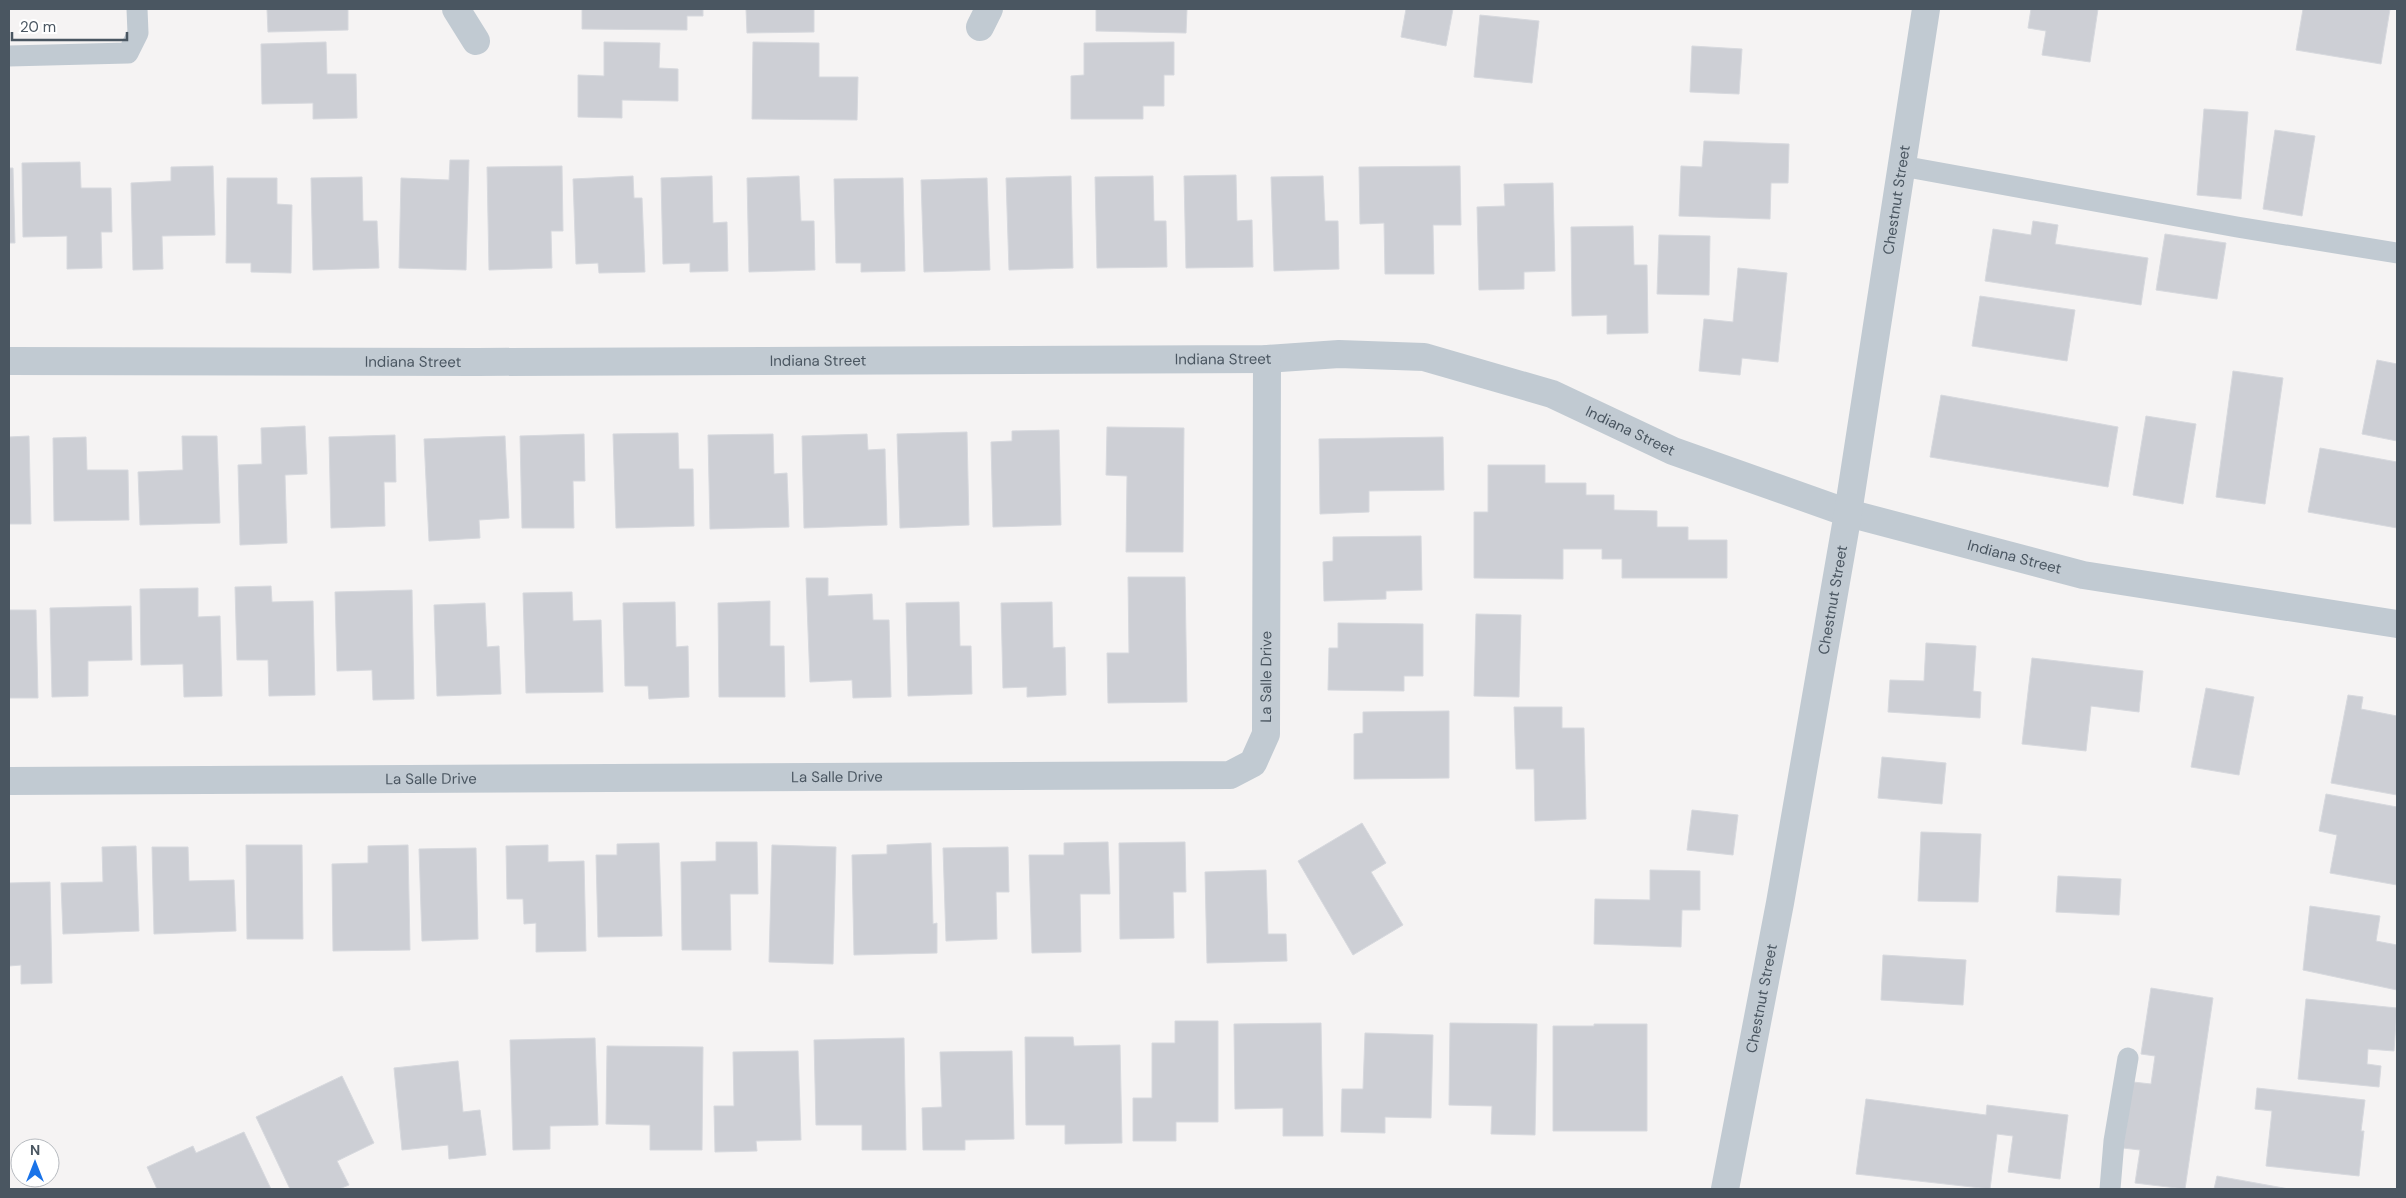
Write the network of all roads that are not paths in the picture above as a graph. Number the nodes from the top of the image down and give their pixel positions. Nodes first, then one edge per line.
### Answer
1 (138, 9) edge
2 (456, 9) edge
3 (1926, 9) edge
4 (476, 41) dead end
5 (9, 56) edge
6 (1902, 166) junction
7 (2397, 253) edge
8 (1267, 359) junction
9 (9, 361) edge
10 (1848, 513) junction
11 (2397, 624) edge
12 (9, 781) edge
13 (2128, 1058) dead end
14 (1724, 1189) edge
15 (2110, 1189) edge

1 - 5 lane
2 - 4 street
3 - 6 street, Chestnut Street
6 - 7 lane
6 - 10 street, Chestnut Street
8 - 9 street, Indiana Street
8 - 10 street, Indiana Street
8 - 12 street, La Salle Drive
10 - 11 street, Indiana Street
10 - 14 street, Chestnut Street
13 - 15 lane

